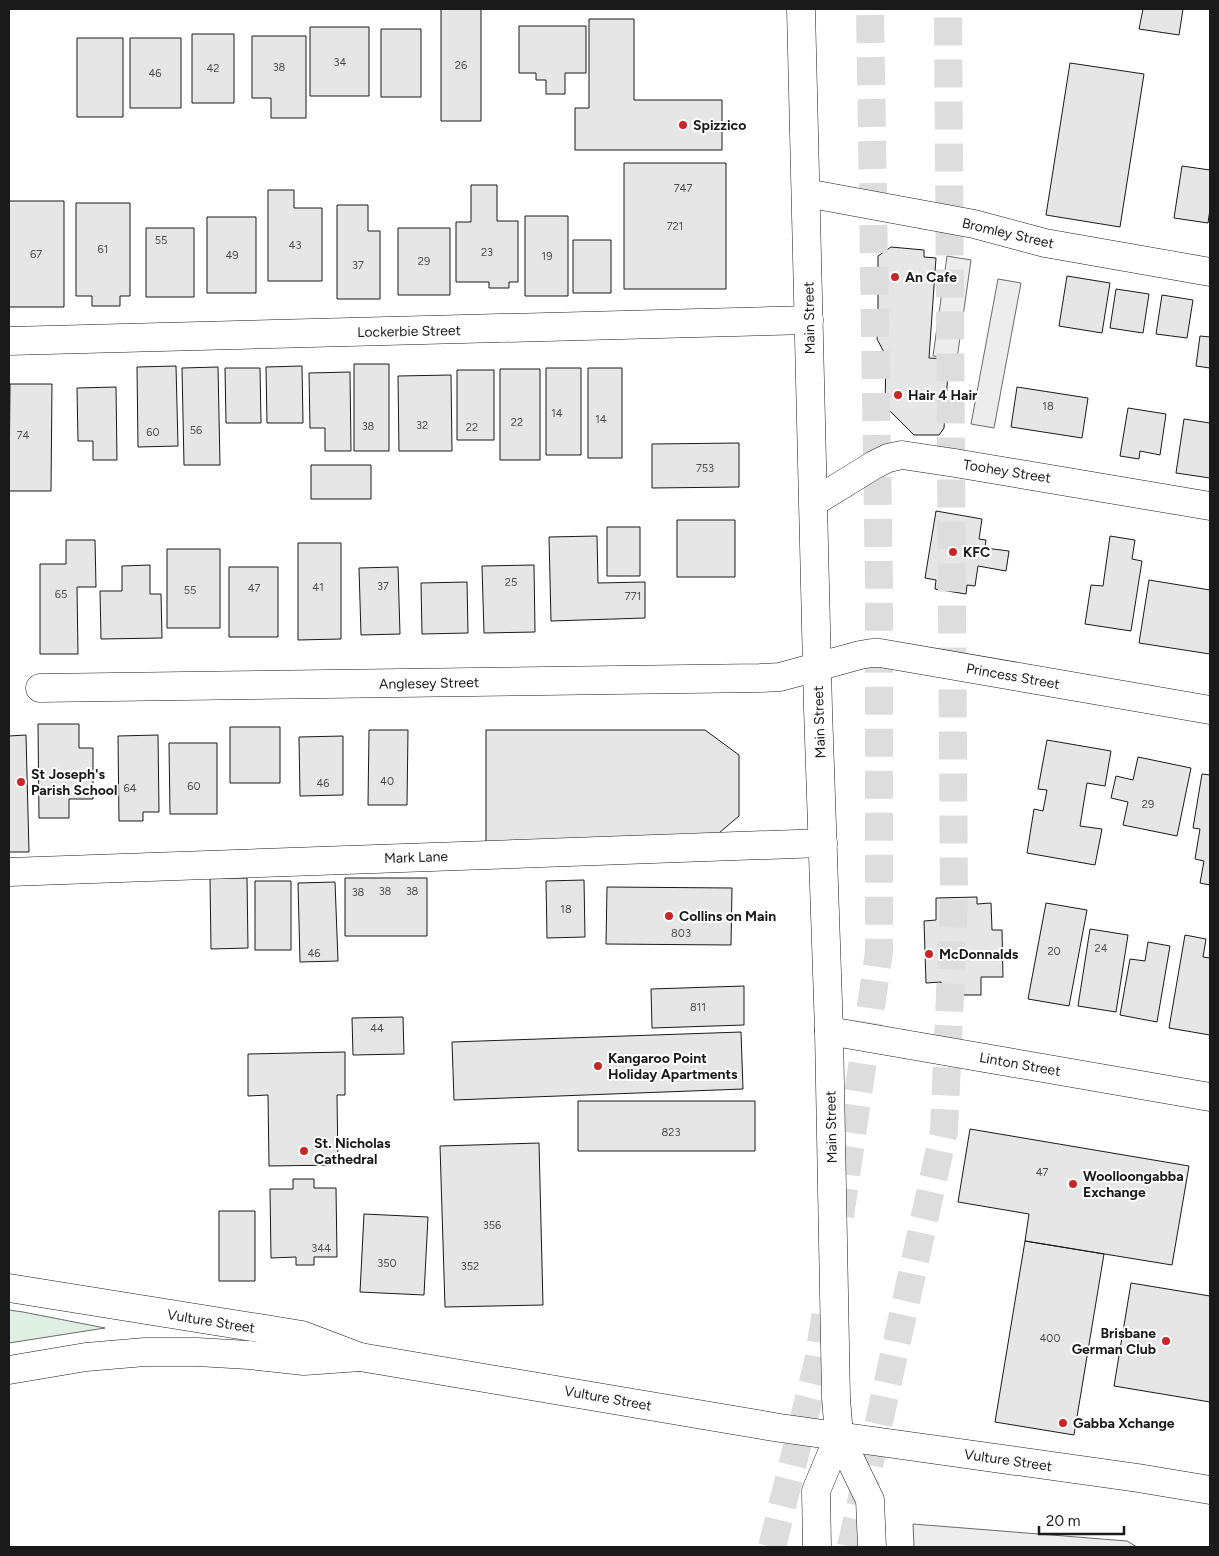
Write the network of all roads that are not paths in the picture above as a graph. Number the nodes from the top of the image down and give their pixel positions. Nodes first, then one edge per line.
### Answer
1 (801, 9) edge
2 (806, 193) junction
3 (1210, 272) edge
4 (809, 320) junction
5 (9, 340) edge
6 (814, 502) junction
7 (1210, 506) edge
8 (817, 667) junction
9 (40, 688) dead end
10 (1210, 710) edge
11 (823, 844) junction
12 (9, 872) edge
13 (829, 1031) junction
14 (1210, 1097) edge
15 (9, 1288) edge
16 (360, 1357) junction
17 (9, 1370) edge
18 (839, 1436) junction
19 (1210, 1490) edge
20 (817, 1547) edge
21 (872, 1547) edge

1 - 2 main road, Main Street
2 - 3 main road, Bromley Street
2 - 4 main road, Main Street
4 - 5 main road, Lockerbie Street
4 - 6 main road, Main Street
6 - 7 main road, Toohey Street
6 - 8 main road, Main Street
8 - 9 main road, Anglesey Street
8 - 10 main road, Princess Street
8 - 11 main road, Main Street
11 - 12 main road, Mark Lane
11 - 13 main road, Main Street
13 - 14 main road, Linton Street
13 - 18 main road, Main Street
15 - 16 main road, Vulture Street
16 - 17 main road
16 - 18 main road, Vulture Street
18 - 19 main road, Vulture Street
18 - 20 main road, Main Street
18 - 21 main road, Main Street

